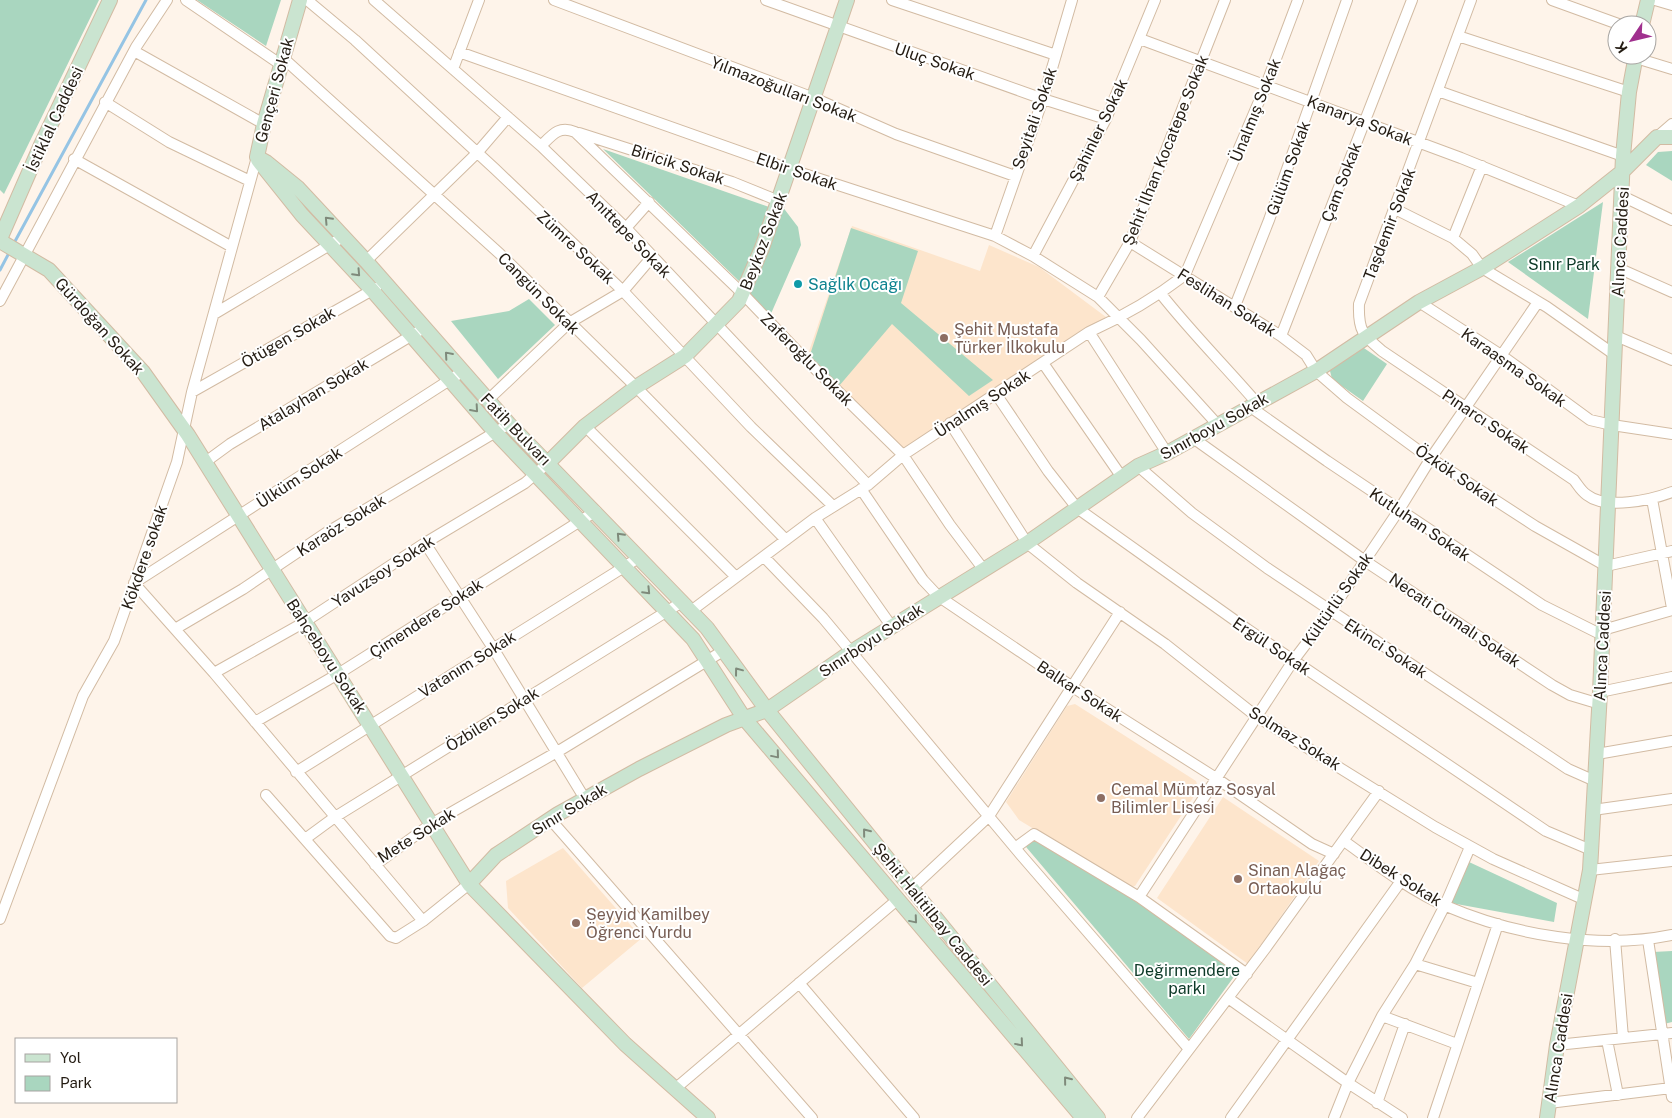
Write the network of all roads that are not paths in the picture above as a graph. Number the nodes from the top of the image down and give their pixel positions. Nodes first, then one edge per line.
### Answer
1 (110, 0) edge
2 (167, 0) edge
3 (186, 0) edge
4 (300, 0) edge
5 (307, 0) edge
6 (374, 0) edge
7 (478, 0) edge
8 (554, 0) edge
9 (766, 0) edge
10 (848, 0) edge
11 (892, 0) edge
12 (1072, 0) edge
13 (1155, 0) edge
14 (1225, 0) edge
15 (1298, 0) edge
16 (1347, 0) edge
17 (1412, 0) edge
18 (1471, 0) edge
19 (1552, 0) edge
20 (1648, 0) edge
21 (1655, 0) edge
22 (1672, 5) edge
23 (1644, 15) edge
24 (1607, 20) edge
25 (838, 26) junction
26 (1458, 36) junction
27 (1140, 39) junction
28 (134, 51) junction
29 (459, 52) junction
30 (1056, 55) junction
31 (281, 61) junction
32 (1201, 62) junction
33 (1657, 64) edge
34 (1634, 65) edge
35 (453, 69) junction
36 (1672, 69) edge
37 (1266, 86) junction
38 (1438, 91) junction
39 (1630, 92) junction
40 (814, 98) junction
41 (1043, 99) junction
42 (1312, 101) junction
43 (106, 102) junction
44 (508, 117) junction
45 (1106, 119) junction
46 (1365, 122) junction
47 (264, 124) junction
48 (1672, 124) edge
49 (575, 132) junction
50 (1656, 137) junction
51 (1672, 137) edge
52 (1419, 142) junction
53 (541, 146) junction
54 (477, 153) junction
55 (1623, 156) junction
56 (257, 157) junction
57 (74, 159) junction
58 (1482, 166) junction
59 (790, 169) junction
60 (1623, 171) junction
61 (1015, 176) junction
62 (250, 181) junction
63 (435, 193) junction
64 (1622, 196) junction
65 (778, 201) junction
66 (649, 202) junction
67 (1579, 206) junction
68 (1395, 209) junction
69 (1672, 220) edge
70 (626, 228) junction
71 (995, 236) junction
72 (343, 237) junction
73 (1453, 238) junction
74 (2, 241) edge
75 (1130, 242) junction
76 (331, 246) junction
77 (232, 247) junction
78 (25, 254) junction
79 (652, 256) junction
80 (1033, 256) junction
81 (366, 261) junction
82 (1482, 268) junction
83 (1618, 268) junction
84 (1185, 275) junction
85 (378, 286) junction
86 (623, 291) junction
87 (1672, 292) edge
88 (743, 294) junction
89 (1161, 294) junction
90 (1098, 297) junction
91 (0, 301) edge
92 (1419, 302) junction
93 (1538, 302) junction
94 (1235, 306) junction
95 (214, 314) junction
96 (1119, 318) junction
97 (569, 323) junction
98 (718, 325) junction
99 (418, 331) junction
100 (1089, 332) junction
101 (1281, 336) junction
102 (1616, 336) junction
103 (1365, 337) junction
104 (1501, 355) junction
105 (1615, 355) junction
106 (685, 356) junction
107 (1672, 360) edge
108 (1043, 363) junction
109 (1316, 371) junction
110 (462, 372) junction
111 (449, 380) junction
112 (636, 387) junction
113 (192, 392) junction
114 (996, 394) junction
115 (488, 400) junction
116 (1253, 404) junction
117 (1467, 406) junction
118 (950, 423) junction
119 (509, 424) junction
120 (1217, 424) junction
121 (1612, 425) junction
122 (585, 426) junction
123 (183, 430) junction
124 (495, 432) junction
125 (1672, 434) edge
126 (1193, 438) junction
127 (1167, 453) junction
128 (903, 455) junction
129 (1431, 458) junction
130 (204, 463) junction
131 (548, 463) junction
132 (1138, 466) junction
133 (535, 474) junction
134 (1121, 476) junction
135 (865, 487) junction
136 (1672, 492) edge
137 (1652, 500) junction
138 (1609, 503) junction
139 (834, 506) junction
140 (1077, 508) junction
141 (1399, 510) junction
142 (596, 511) junction
143 (238, 517) junction
144 (815, 518) junction
145 (580, 521) junction
146 (786, 540) junction
147 (424, 543) junction
148 (1027, 544) junction
149 (1667, 552) edge
150 (640, 557) junction
151 (764, 557) junction
152 (1365, 560) junction
153 (1606, 566) junction
154 (624, 567) junction
155 (272, 569) junction
156 (984, 570) junction
157 (736, 578) junction
158 (134, 583) junction
159 (459, 596) junction
160 (938, 596) junction
161 (686, 607) junction
162 (1672, 609) edge
163 (1330, 611) junction
164 (667, 612) junction
165 (1120, 612) junction
166 (303, 623) junction
167 (892, 627) junction
168 (176, 629) junction
169 (1600, 631) junction
170 (493, 648) junction
171 (723, 651) junction
172 (851, 652) junction
173 (707, 661) junction
174 (1293, 661) junction
175 (214, 673) junction
176 (338, 674) junction
177 (1672, 677) edge
178 (1071, 686) junction
179 (1600, 698) junction
180 (525, 700) junction
181 (767, 710) junction
182 (1256, 716) junction
183 (744, 718) junction
184 (255, 722) junction
185 (371, 724) junction
186 (1672, 741) edge
187 (557, 752) junction
188 (1597, 754) junction
189 (296, 772) junction
190 (402, 774) junction
191 (1216, 778) junction
192 (1595, 780) junction
193 (1379, 791) junction
194 (266, 795) dead end
195 (585, 799) junction
196 (1672, 799) edge
197 (1593, 810) junction
198 (989, 816) junction
199 (334, 817) junction
200 (550, 819) junction
201 (431, 824) junction
202 (304, 840) junction
203 (1344, 840) junction
204 (1470, 847) junction
205 (1015, 848) junction
206 (1591, 850) junction
207 (1334, 854) junction
208 (1672, 861) edge
209 (375, 865) junction
210 (1590, 870) junction
211 (1401, 881) junction
212 (469, 884) junction
213 (912, 888) junction
214 (1139, 897) junction
215 (1583, 899) junction
216 (897, 900) junction
217 (1445, 905) junction
218 (0, 919) edge
219 (423, 921) junction
220 (1498, 924) junction
221 (1672, 935) edge
222 (1577, 939) junction
223 (1615, 939) junction
224 (1648, 940) junction
225 (1415, 964) junction
226 (1247, 974) junction
227 (799, 983) junction
228 (1478, 983) junction
229 (1228, 998) junction
230 (1382, 1016) junction
231 (1405, 1024) junction
232 (740, 1034) junction
233 (1667, 1034) edge
234 (1623, 1038) junction
235 (1606, 1040) junction
236 (1288, 1041) junction
237 (1457, 1044) junction
238 (1557, 1045) junction
239 (1189, 1049) junction
240 (1348, 1083) junction
241 (676, 1088) junction
242 (1671, 1088) edge
243 (1618, 1095) junction
244 (1672, 1097) edge
245 (1377, 1102) junction
246 (1549, 1103) junction
247 (708, 1118) edge
248 (812, 1118) edge
249 (914, 1118) edge
250 (1083, 1118) edge
251 (1098, 1118) edge
252 (1137, 1118) edge
253 (1231, 1118) edge
254 (1334, 1118) edge
255 (1402, 1118) edge
256 (1433, 1118) edge
257 (1547, 1118) edge

1 - 74 main road, İstiklal Caddesi
2 - 28 street
3 - 31 street, Cangün Sokak
4 - 31 main road, Gençeri Sokak
5 - 54 street, Zümre Sokak
6 - 35 street, Anıttepe Sokak
7 - 29 street
8 - 40 street, Yılmazoğulları Sokak
9 - 25 street, Uluç Sokak
10 - 25 main road, Beykoz Sokak
11 - 30 street
12 - 30 street, Seyitali Sokak
13 - 27 street, Şahinler Sokak
14 - 32 street, Şehit İlhan Kocatepe Sokak
15 - 37 street, Ünalmış Sokak
16 - 42 street, Gülüm Sokak
17 - 46 street, Çam Sokak
18 - 26 street, Taşdemir Sokak
19 - 24 street
20 - 23 main road
21 - 22 street
25 - 40 main road, Beykoz Sokak
25 - 41 street, Uluç Sokak
26 - 38 street, Taşdemir Sokak
26 - 39 street
27 - 32 street, Kanarya Sokak
27 - 45 street, Şahinler Sokak
28 - 43 street
28 - 47 street
29 - 35 street
29 - 59 street, Elbir Sokak
30 - 41 street, Seyitali Sokak
31 - 47 main road, Gençeri Sokak
31 - 63 street, Cangün Sokak
32 - 37 street, Kanarya Sokak
32 - 75 street, Şehit İlhan Kocatepe Sokak
33 - 36 street
34 - 39 main road, Alınca Caddesi
35 - 44 street, Anıttepe Sokak
37 - 42 street, Kanarya Sokak
37 - 84 street, Ünalmış Sokak
38 - 52 street, Taşdemir Sokak
38 - 55 street
39 - 55 main road, Alınca Caddesi
40 - 59 main road, Beykoz Sokak
40 - 61 street, Yılmazoğulları Sokak
41 - 45 street, Uluç Sokak
41 - 61 street, Seyitali Sokak
42 - 46 street, Kanarya Sokak
42 - 94 street, Gülüm Sokak
43 - 57 street
43 - 62 street
44 - 53 street, Anıttepe Sokak
44 - 54 street
45 - 80 street, Şahinler Sokak
46 - 52 street, Kanarya Sokak
46 - 101 street, Çam Sokak
47 - 56 main road, Gençeri Sokak
48 - 50 street
49 - 53 street
49 - 65 street, Biricik Sokak
49 - 66 street, Zaferoğlu Sokak
50 - 51 main road
50 - 60 main road, Sınırboyu Sokak
52 - 58 street, Kanarya Sokak
52 - 68 street, Taşdemir Sokak
53 - 70 street, Anıttepe Sokak
54 - 63 street
54 - 86 street, Zümre Sokak
55 - 60 main road, Alınca Caddesi
56 - 62 street, Gençeri Sokak
72 -> 56 main road
56 - 76 main road
57 - 77 street
57 - 78 street
58 - 67 street, Kanarya Sokak
58 - 73 street
59 - 65 main road, Beykoz Sokak
59 - 71 street, Elbir Sokak
60 - 64 main road, Alınca Caddesi
60 - 67 main road, Sınırboyu Sokak
61 - 71 street, Seyitali Sokak
62 - 77 street, Kökdere sokak
63 - 81 street
63 - 97 street, Cangün Sokak
64 - 69 street
64 - 83 main road, Alınca Caddesi
65 - 88 main road, Beykoz Sokak
66 - 70 street
66 - 88 street, Zaferoğlu Sokak
67 - 82 main road, Sınırboyu Sokak
68 - 73 street
68 - 103 street, Taşdemir Sokak
70 - 79 street, Anıttepe Sokak
71 - 80 street, Elbir Sokak
72 - 76 street
72 - 81 main road
73 - 82 street
74 - 78 main road, Gürdoğan Sokak
75 - 84 street, Feslihan Sokak
75 - 90 street, Şehit İlhan Kocatepe Sokak
76 -> 85 main road
76 - 95 street
77 - 95 street, Kökdere sokak
78 - 91 street
78 - 123 main road, Gürdoğan Sokak
79 - 86 street
79 - 98 street, Anıttepe Sokak
80 - 90 street, Elbir Sokak
81 - 85 main road
82 - 92 main road, Sınırboyu Sokak
82 - 93 street
83 - 87 street
83 - 102 main road, Alınca Caddesi
84 - 89 street, Ünalmış Sokak
84 - 94 street, Feslihan Sokak
85 - 99 main road
85 - 113 street, Ötügen Sokak
86 - 97 street
86 - 106 street, Zümre Sokak
88 - 98 main road, Beykoz Sokak
88 - 128 street, Zaferoğlu Sokak
89 - 96 street, Ünalmış Sokak
89 - 116 street, Kutluhan Sokak
90 - 96 street, Elbir Sokak
92 - 103 main road, Sınırboyu Sokak
92 - 104 street, Karaasma Sokak
93 - 104 street, Kültürlü Sokak
93 - 105 street
94 - 101 street, Feslihan Sokak
95 - 113 street, Kökdere sokak
96 - 100 street, Ünalmış Sokak
96 - 120 street, Elbir Sokak
97 - 112 street, Cangün Sokak
97 - 115 street
98 - 106 main road, Beykoz Sokak
98 - 135 street, Anıttepe Sokak
110 -> 99 main road, Fatih Bulvarı
99 - 111 main road, Şehit Halitilbay Caddesi
99 - 130 street, Atalayhan Sokak
100 - 108 street, Ünalmış Sokak
100 - 127 street
101 - 109 street, Feslihan Sokak
102 - 105 main road, Alınca Caddesi
102 - 107 street
103 - 109 main road, Sınırboyu Sokak
103 - 117 street, Pınarcı Sokak
104 - 117 street, Kültürlü Sokak
104 - 121 street, Karaasma Sokak
105 - 121 main road, Alınca Caddesi
106 - 112 main road, Beykoz Sokak
106 - 139 street, Zümre Sokak
108 - 114 street, Ünalmış Sokak
108 - 134 street
109 - 116 main road, Sınırboyu Sokak
109 - 129 street, Özkök Sokak
110 - 111 street, Ülküm Sokak
110 - 115 main road, Fatih Bulvarı
111 -> 124 main road, Şehit Halitilbay Caddesi
111 - 143 street, Ülküm Sokak
112 - 122 main road, Beykoz Sokak
112 - 146 street, Cangün Sokak
113 - 123 street, Kökdere sokak
114 - 118 street, Ünalmış Sokak
114 - 140 street, Ergül Sokak
115 - 119 main road, Fatih Bulvarı
116 - 120 main road, Sınırboyu Sokak
116 - 141 street, Kutluhan Sokak
117 - 129 street, Kültürlü Sokak
117 - 138 street, Pınarcı Sokak
118 - 128 street, Ünalmış Sokak
118 - 148 street
119 - 124 street, Karaöz Sokak
119 - 131 main road, Fatih Bulvarı
120 - 126 main road, Sınırboyu Sokak
121 - 125 street, Karaasma Sokak
121 - 138 main road, Alınca Caddesi
122 - 131 main road, Beykoz Sokak
122 - 157 street
123 - 130 main road, Bahçeboyu Sokak
123 - 158 street, Kökdere sokak
124 - 133 main road, Şehit Halitilbay Caddesi
124 - 155 street, Karaöz Sokak
126 - 127 main road, Sınırboyu Sokak
126 - 152 street, Necati Cumalı Sokak
127 - 132 main road, Sınırboyu Sokak
128 - 135 street, Ünalmış Sokak
128 - 156 street, Zaferoğlu Sokak
129 - 141 street, Kültürlü Sokak
129 - 153 street, Özkök Sokak
130 - 143 main road, Bahçeboyu Sokak
131 - 133 street, Yavuzsoy Sokak
131 - 142 main road, Fatih Bulvarı
132 - 134 main road, Sınırboyu Sokak
132 - 163 street, Ekinci Sokak
133 - 145 main road, Şehit Halitilbay Caddesi
133 - 147 street, Yavuzsoy Sokak
134 - 140 main road, Sınırboyu Sokak
135 - 139 street, Ünalmış Sokak
135 - 160 street, Balkar Sokak
136 - 137 street
137 - 138 street
137 - 149 street
138 - 153 main road, Alınca Caddesi
139 - 144 street, Ünalmış Sokak
140 - 148 main road, Sınırboyu Sokak
140 - 174 street, Ergül Sokak
141 - 152 street, Kültürlü Sokak
141 - 169 street, Kutluhan Sokak
142 - 145 street, Çimendere Sokak
150 -> 142 main road, Fatih Bulvarı
143 - 155 main road, Bahçeboyu Sokak
143 - 158 street, Ülküm Sokak
144 - 146 street, Ünalmış Sokak
144 - 167 street
145 - 154 main road, Şehit Halitilbay Caddesi
145 - 159 street, Çimendere Sokak
146 - 151 street, Ünalmış Sokak
147 - 159 street
147 - 166 street, Yavuzsoy Sokak
148 - 156 main road, Sınırboyu Sokak
148 - 165 street, Solmaz Sokak
149 - 153 street
149 - 162 street
150 - 154 street, Vatanım Sokak
150 - 161 main road, Fatih Bulvarı
151 - 157 street, Ünalmış Sokak
151 - 172 street
152 - 163 street, Kültürlü Sokak
152 - 179 street, Necati Cumalı Sokak
153 - 169 main road, Alınca Caddesi
154 -> 164 main road, Şehit Halitilbay Caddesi
154 - 170 street, Vatanım Sokak
155 - 166 main road, Bahçeboyu Sokak
155 - 168 street, Karaöz Sokak
156 - 160 main road, Sınırboyu Sokak
157 - 161 street, Ünalmış Sokak
158 - 168 street, Mete Sokak
158 - 218 street, Kökdere sokak
159 - 170 street
159 - 176 street, Çimendere Sokak
160 - 167 main road, Sınırboyu Sokak
160 - 178 street, Balkar Sokak
161 - 164 street, Özbilen Sokak
161 - 171 main road, Fatih Bulvarı
162 - 169 street
163 - 174 street, Kültürlü Sokak
163 - 192 street, Ekinci Sokak
164 - 173 main road, Şehit Halitilbay Caddesi
164 - 180 street, Özbilen Sokak
165 - 178 street
165 - 182 street, Solmaz Sokak
166 - 175 street, Yavuzsoy Sokak
166 - 176 main road, Bahçeboyu Sokak
167 - 172 main road, Sınırboyu Sokak
168 - 175 street, Mete Sokak
169 - 179 main road, Alınca Caddesi
170 - 180 street
170 - 185 street, Vatanım Sokak
171 - 173 street, Mete Sokak
181 -> 171 main road, Fatih Bulvarı
172 - 181 main road, Sınırboyu Sokak
172 - 198 street
173 - 183 main road, Şehit Halitilbay Caddesi
173 - 187 street, Mete Sokak
174 - 182 street, Kültürlü Sokak
174 - 206 street, Ergül Sokak
175 - 184 street, Mete Sokak
176 - 184 street, Çimendere Sokak
176 - 185 main road, Bahçeboyu Sokak
177 - 179 street
178 - 191 street, Balkar Sokak
178 - 198 street
179 - 188 main road, Alınca Caddesi
180 - 187 street
180 - 190 street, Özbilen Sokak
181 - 183 main road, Sınır Sokak
213 -> 181 main road, Şehit Halitilbay Caddesi
182 - 191 street, Kültürlü Sokak
182 - 193 street, Solmaz Sokak
183 - 195 main road, Sınır Sokak
183 -> 216 main road, Şehit Halitilbay Caddesi
184 - 189 street, Mete Sokak
185 - 189 street, Vatanım Sokak
185 - 190 main road, Bahçeboyu Sokak
186 - 188 street
187 - 195 street
187 - 201 street, Mete Sokak
188 - 192 main road, Alınca Caddesi
189 - 199 street, Mete Sokak
190 - 199 street, Özbilen Sokak
190 - 201 main road, Bahçeboyu Sokak
191 - 207 street, Balkar Sokak
191 - 214 street, Kültürlü Sokak
192 - 197 main road, Alınca Caddesi
193 - 203 street
193 - 204 street, Solmaz Sokak
194 - 202 street
195 - 200 main road, Sınır Sokak
196 - 197 street
197 - 206 main road, Alınca Caddesi
198 - 205 street
198 - 213 street
199 - 202 street, Özbilen Sokak
199 - 209 street, Mete Sokak
200 - 212 main road, Sınır Sokak
200 - 232 street
201 - 209 street, Mete Sokak
201 - 212 main road, Bahçeboyu Sokak
202 - 219 street, Sınır Sokak
203 - 207 street
203 - 211 street, Dibek Sokak
204 - 215 street, Solmaz Sokak
204 - 217 street
205 - 214 street
205 - 239 street
206 - 210 main road, Alınca Caddesi
207 - 226 street
208 - 210 street
209 - 219 street
210 - 215 main road, Alınca Caddesi
211 - 217 street, Dibek Sokak
211 - 236 street
212 - 219 street, Sınır Sokak
212 - 241 main road, Bahçeboyu Sokak
251 -> 213 main road, Şehit Halitilbay Caddesi
214 - 226 street
215 - 222 main road, Alınca Caddesi
216 - 227 street
216 -> 250 main road, Şehit Halitilbay Caddesi
217 - 220 street, Dibek Sokak
217 - 225 street
220 - 222 street, Dibek Sokak
220 - 228 street
221 - 224 street, Dibek Sokak
222 - 223 street, Dibek Sokak
222 - 238 main road, Alınca Caddesi
223 - 224 street, Dibek Sokak
223 - 234 street
224 - 233 street
225 - 228 street
225 - 230 street
226 - 229 street
227 - 232 street
227 - 249 street
228 - 237 street
229 - 236 street
229 - 239 street
230 - 231 street
230 - 240 street
231 - 237 street
231 - 245 street
232 - 241 street
232 - 248 street
233 - 234 street
233 - 242 street
234 - 235 street
235 - 238 street
235 - 243 street
236 - 240 street
236 - 253 street
237 - 256 street
238 - 246 main road, Alınca Caddesi
239 - 252 street
240 - 245 street
240 - 254 street
241 - 247 main road, Bahçeboyu Sokak
242 - 243 street
242 - 244 street
243 - 246 street
245 - 255 street
246 - 257 main road, Alınca Caddesi

